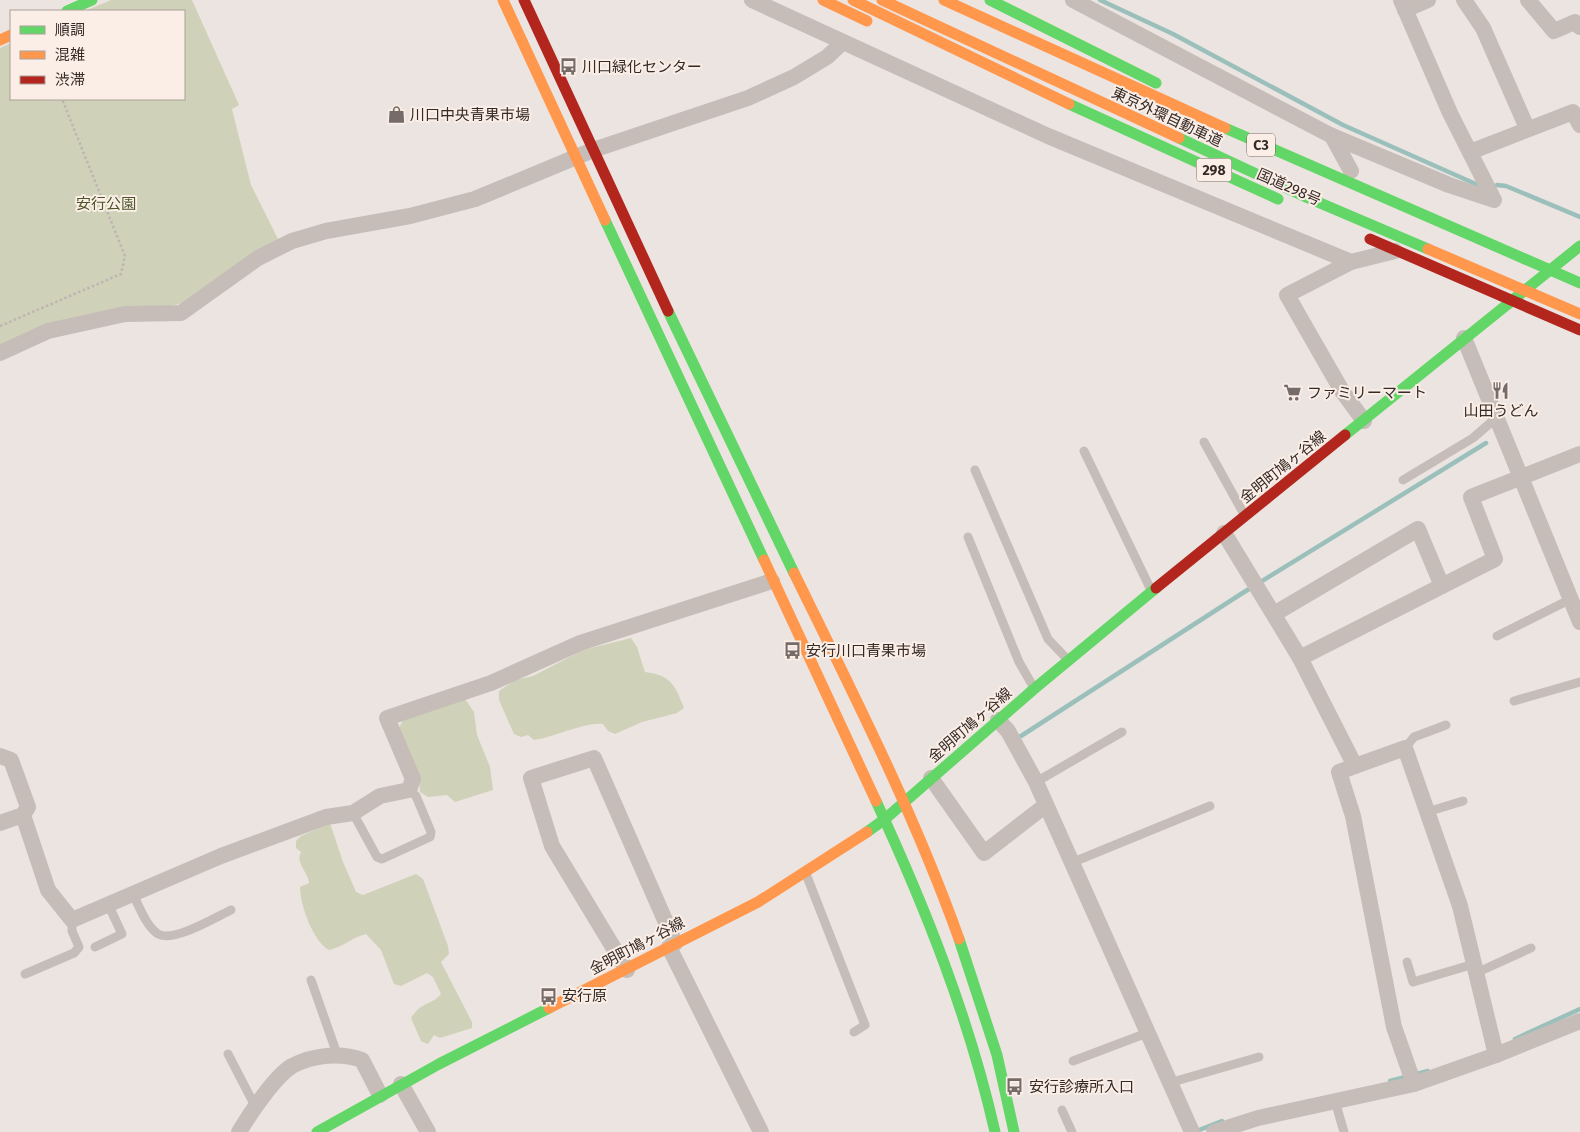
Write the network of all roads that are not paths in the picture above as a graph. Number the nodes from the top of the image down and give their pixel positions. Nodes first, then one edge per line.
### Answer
1 (92, 0) edge
2 (503, 0) edge
3 (524, 0) edge
4 (752, 0) edge
5 (823, 0) edge
6 (853, 0) edge
7 (882, 0) edge
8 (944, 0) edge
9 (976, 0) edge
10 (990, 0) edge
11 (1073, 0) edge
12 (1428, 0) edge
13 (1464, 0) edge
14 (1528, 0) edge
15 (1403, 5) edge
16 (70, 10) edge
17 (876, 25) dead end
18 (1580, 27) edge
19 (894, 33) dead end
20 (842, 43) junction
21 (1156, 84) junction
22 (1182, 95) dead end
23 (1580, 125) edge
24 (1253, 127) dead end
25 (1527, 128) junction
26 (1332, 136) junction
27 (1147, 141) junction
28 (593, 150) junction
29 (1470, 152) junction
30 (577, 157) junction
31 (1351, 171) junction
32 (1290, 204) dead end
33 (1361, 235) dead end
34 (1580, 246) edge
35 (1397, 251) junction
36 (1351, 262) junction
37 (1561, 262) junction
38 (1580, 271) edge
39 (1580, 283) edge
40 (1512, 301) junction
41 (1580, 314) edge
42 (1580, 330) edge
43 (1464, 338) junction
44 (0, 353) edge
45 (1496, 418) junction
46 (1364, 421) junction
47 (1204, 442) dead end
48 (1084, 450) dead end
49 (1580, 454) edge
50 (975, 470) dead end
51 (1519, 477) junction
52 (1402, 480) dead end
53 (1245, 516) junction
54 (1224, 533) junction
55 (968, 537) dead end
56 (772, 581) junction
57 (1442, 586) junction
58 (1152, 592) junction
59 (1570, 599) junction
60 (1274, 614) junction
61 (1580, 622) edge
62 (1497, 636) dead end
63 (1300, 658) junction
64 (1069, 661) junction
65 (1580, 682) edge
66 (1034, 689) junction
67 (1514, 700) dead end
68 (998, 720) junction
69 (1446, 725) dead end
70 (1122, 732) dead end
71 (1404, 748) junction
72 (0, 756) edge
73 (1355, 766) junction
74 (931, 778) junction
75 (1036, 782) junction
76 (409, 790) junction
77 (904, 801) junction
78 (1463, 801) dead end
79 (1046, 805) junction
80 (1210, 806) dead end
81 (1427, 812) junction
82 (23, 814) junction
83 (353, 814) junction
84 (885, 819) junction
85 (0, 823) edge
86 (1071, 863) junction
87 (806, 874) junction
88 (133, 894) junction
89 (108, 904) junction
90 (231, 910) dead end
91 (72, 920) junction
92 (672, 945) junction
93 (95, 947) dead end
94 (1532, 948) dead end
95 (1407, 962) dead end
96 (1475, 969) junction
97 (627, 970) junction
98 (25, 974) dead end
99 (311, 980) dead end
100 (1580, 1021) edge
101 (854, 1032) dead end
102 (1147, 1034) junction
103 (228, 1054) dead end
104 (337, 1054) junction
105 (1496, 1055) junction
106 (1259, 1057) dead end
107 (1074, 1061) dead end
108 (1169, 1083) junction
109 (401, 1084) junction
110 (1414, 1084) junction
111 (380, 1095) junction
112 (1335, 1101) junction
113 (255, 1106) junction
114 (1062, 1110) dead end
115 (321, 1131) edge
116 (239, 1132) edge
117 (428, 1132) edge
118 (761, 1132) edge
119 (994, 1132) edge
120 (1014, 1132) edge
121 (1072, 1132) edge
122 (1192, 1132) edge
123 (1214, 1132) edge
124 (1344, 1132) edge

1 - 16 main road
2 - 30 main road
3 - 28 main road
4 - 20 street
5 - 17 main road
6 - 27 main road, 国道298号 / 298
7 - 41 main road, 東京外環自動車道 / C3, bridge
8 - 39 main road, 東京外環自動車道 / C3, bridge
9 - 21 main road
10 - 21 main road
11 - 26 street
12 - 15 street
13 - 25 street
14 - 18 street
15 - 29 street
19 - 27 main road
20 - 28 street
20 - 36 street
21 - 22 main road
23 - 25 street
24 - 31 main road
25 - 29 street
26 - 29 street
26 - 31 street
27 - 32 main road, 国道298号 / 298
28 - 30 street
28 - 77 main road
30 - 44 street
30 - 56 main road
31 - 37 main road
33 - 35 main road
34 - 37 main road, 金明町鳩ヶ谷線
35 - 36 street
35 - 40 main road
36 - 46 street
37 - 38 main road
37 - 40 main road, 金明町鳩ヶ谷線
40 - 42 main road
40 - 43 main road, 金明町鳩ヶ谷線
43 - 45 street
43 - 46 main road, 金明町鳩ヶ谷線
45 - 51 street
45 - 52 lane
46 - 53 main road, 金明町鳩ヶ谷線
47 - 53 lane
48 - 58 lane
49 - 51 street
50 - 64 lane
51 - 57 street
51 - 59 street
53 - 54 main road, 金明町鳩ヶ谷線
54 - 58 main road, 金明町鳩ヶ谷線
54 - 60 street
55 - 66 lane
56 - 76 street
56 - 84 main road
57 - 60 street
57 - 63 street
58 - 64 main road, 金明町鳩ヶ谷線
59 - 61 street
59 - 62 lane
60 - 63 street
63 - 73 street
64 - 66 main road, 金明町鳩ヶ谷線
65 - 67 lane
66 - 68 main road, 金明町鳩ヶ谷線
68 - 74 main road, 金明町鳩ヶ谷線
68 - 75 street
69 - 71 lane
70 - 75 lane
71 - 73 street
71 - 81 street
72 - 82 street
73 - 110 street
74 - 77 main road, 金明町鳩ヶ谷線
74 - 79 street
75 - 79 street
76 - 83 street
76 - 83 lane
77 - 84 main road, 金明町鳩ヶ谷線
77 - 120 main road
78 - 81 lane
79 - 86 street
80 - 86 lane
81 - 96 street
82 - 85 street
82 - 91 street
83 - 88 street
84 - 87 main road, 金明町鳩ヶ谷線
84 - 119 main road
86 - 102 street
87 - 92 main road, 金明町鳩ヶ谷線
87 - 101 lane
88 - 89 street
88 - 90 lane
89 - 91 street
89 - 93 lane
91 - 98 lane
92 - 97 main road, 金明町鳩ヶ谷線
92 - 97 street
92 - 118 street
94 - 96 lane
95 - 96 lane
96 - 105 street
97 - 109 main road, 金明町鳩ヶ谷線
99 - 104 lane
100 - 105 street
102 - 107 lane
102 - 108 street
103 - 113 lane
104 - 111 street
104 - 113 street
105 - 110 street
106 - 108 lane
108 - 122 street
109 - 111 main road, 金明町鳩ヶ谷線
109 - 117 street
110 - 112 street
111 - 115 main road, 金明町鳩ヶ谷線
112 - 123 street
112 - 124 lane
113 - 116 street
114 - 121 lane

